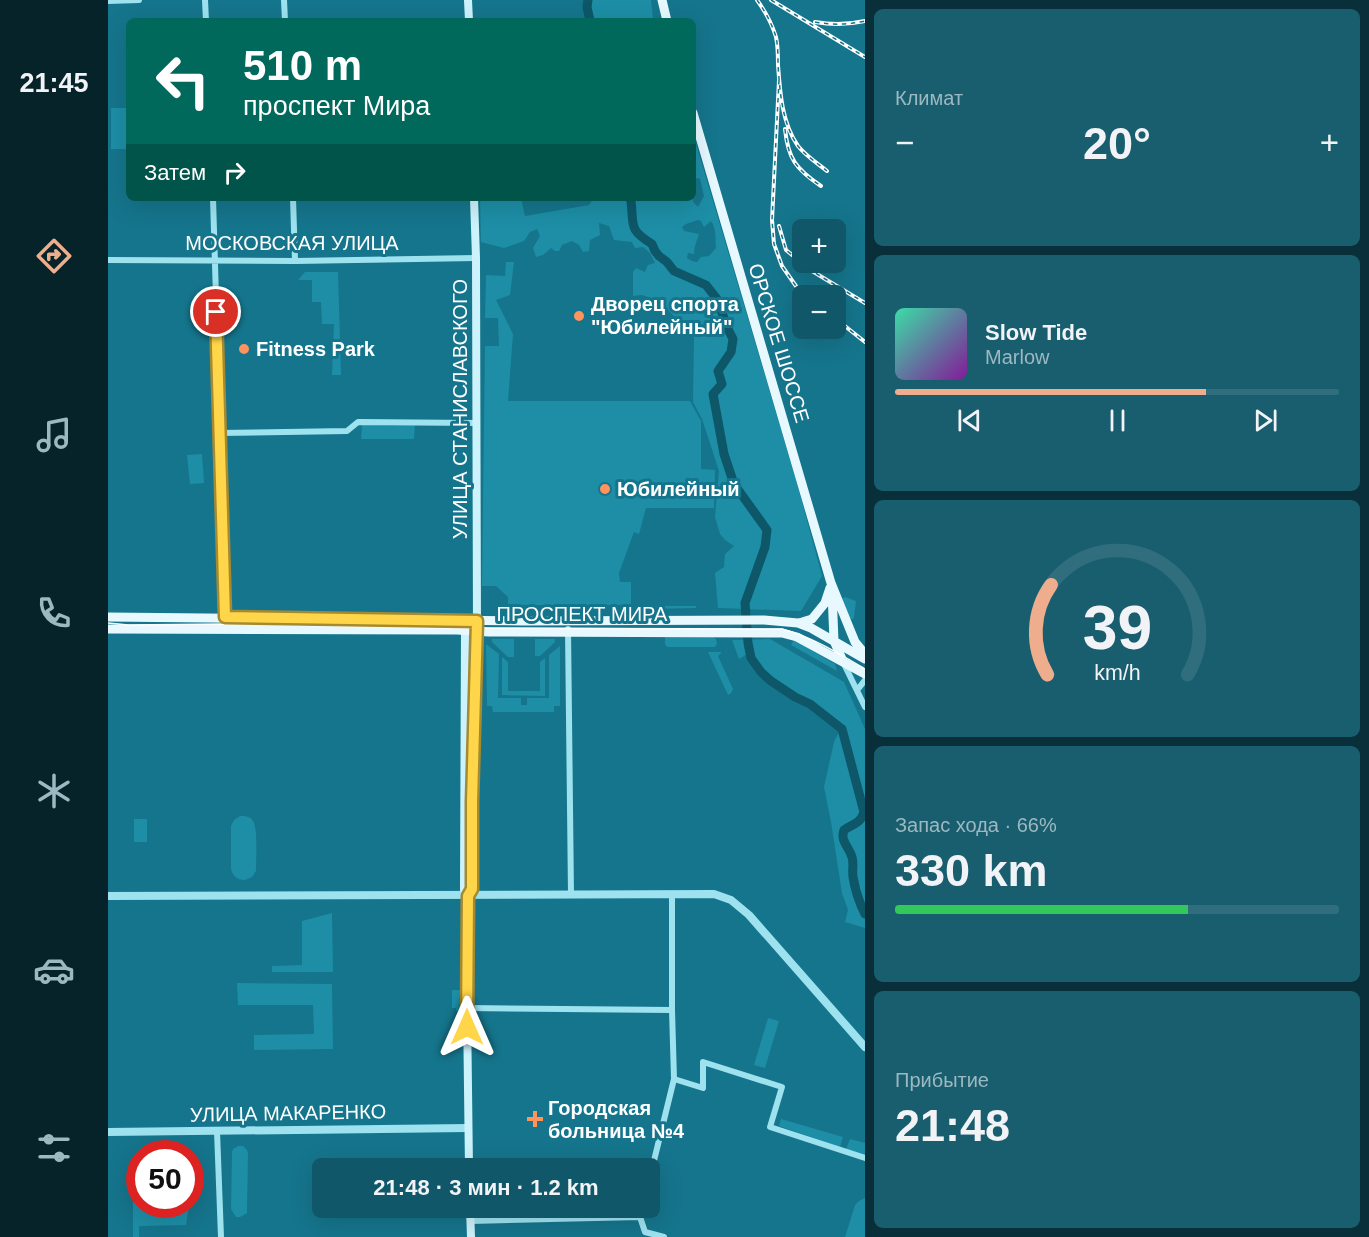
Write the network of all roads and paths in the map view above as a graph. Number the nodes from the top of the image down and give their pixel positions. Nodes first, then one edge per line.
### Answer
1 (139, 0) edge
2 (205, 0) edge
3 (284, 0) edge
4 (468, 0) edge
5 (662, 0) edge
6 (108, 1) edge
7 (206, 18) edge
8 (285, 18) edge
9 (469, 18) edge
10 (666, 18) edge
11 (696, 123) edge
12 (213, 201) edge
13 (293, 201) edge
14 (474, 201) edge
15 (476, 258) junction
16 (108, 260) edge
17 (215, 261) junction
18 (295, 261) junction
19 (476, 423) junction
20 (219, 432) junction
21 (831, 583) junction
22 (108, 617) edge
23 (188, 617) junction
24 (225, 617) junction
25 (243, 617) junction
26 (325, 618) junction
27 (379, 619) junction
28 (398, 619) junction
29 (477, 621) junction
30 (568, 621) junction
31 (798, 623) junction
32 (108, 629) edge
33 (188, 629) junction
34 (226, 629) junction
35 (243, 629) junction
36 (325, 630) junction
37 (379, 630) junction
38 (398, 630) junction
39 (465, 631) junction
40 (477, 631) junction
41 (568, 633) junction
42 (834, 641) junction
43 (865, 654) edge
44 (865, 659) edge
45 (843, 661) junction
46 (865, 674) edge
47 (865, 680) edge
48 (858, 689) junction
49 (865, 706) edge
50 (672, 894) junction
51 (571, 895) junction
52 (108, 896) edge
53 (468, 896) junction
54 (467, 1008) junction
55 (672, 1010) junction
56 (865, 1047) edge
57 (674, 1079) junction
58 (468, 1128) junction
59 (217, 1131) junction
60 (108, 1132) edge
61 (469, 1158) edge
62 (655, 1158) edge
63 (865, 1158) edge
64 (598, 1218) edge
65 (640, 1218) edge
66 (470, 1221) joint
67 (221, 1237) edge
68 (471, 1237) edge
69 (664, 1237) edge

1 - 6 street
2 - 7 street
3 - 8 street
4 - 9 main road
5 - 10 main road
11 - 21 main road, ОРСКОЕ ШОССЕ
12 - 17 street
13 - 18 street
14 - 15 main road, УЛИЦА СТАНИСЛАВСКОГО
15 - 18 street, МОСКОВСКАЯ УЛИЦА
15 - 19 main road, УЛИЦА СТАНИСЛАВСКОГО
16 - 17 street, МОСКОВСКАЯ УЛИЦА
17 - 18 street, МОСКОВСКАЯ УЛИЦА
17 - 20 street
19 - 20 street
19 - 29 main road, УЛИЦА СТАНИСЛАВСКОГО
20 - 24 street
21 - 31 main road
21 - 42 main road
21 - 43 main road
22 - 23 main road, ПРОСПЕКТ МИРА
23 - 24 main road, ПРОСПЕКТ МИРА
23 - 33 street
24 - 25 main road, ПРОСПЕКТ МИРА
24 - 34 street
25 - 26 main road, ПРОСПЕКТ МИРА
25 - 35 street
26 - 27 main road, ПРОСПЕКТ МИРА
26 - 36 street
27 - 28 main road, ПРОСПЕКТ МИРА
27 - 37 street
28 - 29 main road, ПРОСПЕКТ МИРА
28 - 38 street
29 - 30 main road, ПРОСПЕКТ МИРА
29 - 39 main road
29 - 40 main road, УЛИЦА СТАНИСЛАВСКОГО
30 - 31 main road, ПРОСПЕКТ МИРА
30 - 41 street
31 - 42 main road, ПРОСПЕКТ МИРА
32 - 33 main road, ПРОСПЕКТ МИРА
33 - 34 main road, ПРОСПЕКТ МИРА
34 - 35 main road, ПРОСПЕКТ МИРА
35 - 36 main road, ПРОСПЕКТ МИРА
36 - 37 main road, ПРОСПЕКТ МИРА
37 - 38 main road, ПРОСПЕКТ МИРА
38 - 39 main road, ПРОСПЕКТ МИРА
39 - 40 main road, ПРОСПЕКТ МИРА
39 - 53 main road, УЛИЦА СТАНИСЛАВСКОГО
40 - 41 main road, ПРОСПЕКТ МИРА
40 - 53 main road, УЛИЦА СТАНИСЛАВСКОГО
41 - 45 main road, ПРОСПЕКТ МИРА
41 - 51 street
42 - 44 main road, ПРОСПЕКТ МИРА
42 - 45 main road
45 - 46 main road, ПРОСПЕКТ МИРА
45 - 48 street
47 - 48 street
48 - 49 street
50 - 51 street
50 - 55 street
50 - 56 street
51 - 53 street
52 - 53 street
53 - 54 main road, УЛИЦА СТАНИСЛАВСКОГО
54 - 55 street
54 - 58 main road, УЛИЦА СТАНИСЛАВСКОГО
55 - 57 street
57 - 62 street
57 - 63 street
58 - 59 street, УЛИЦА МАКАРЕНКО
58 - 61 main road, УЛИЦА СТАНИСЛАВСКОГО
59 - 60 street, УЛИЦА МАКАРЕНКО
59 - 67 street
64 - 66 street
65 - 69 street
66 - 68 main road

